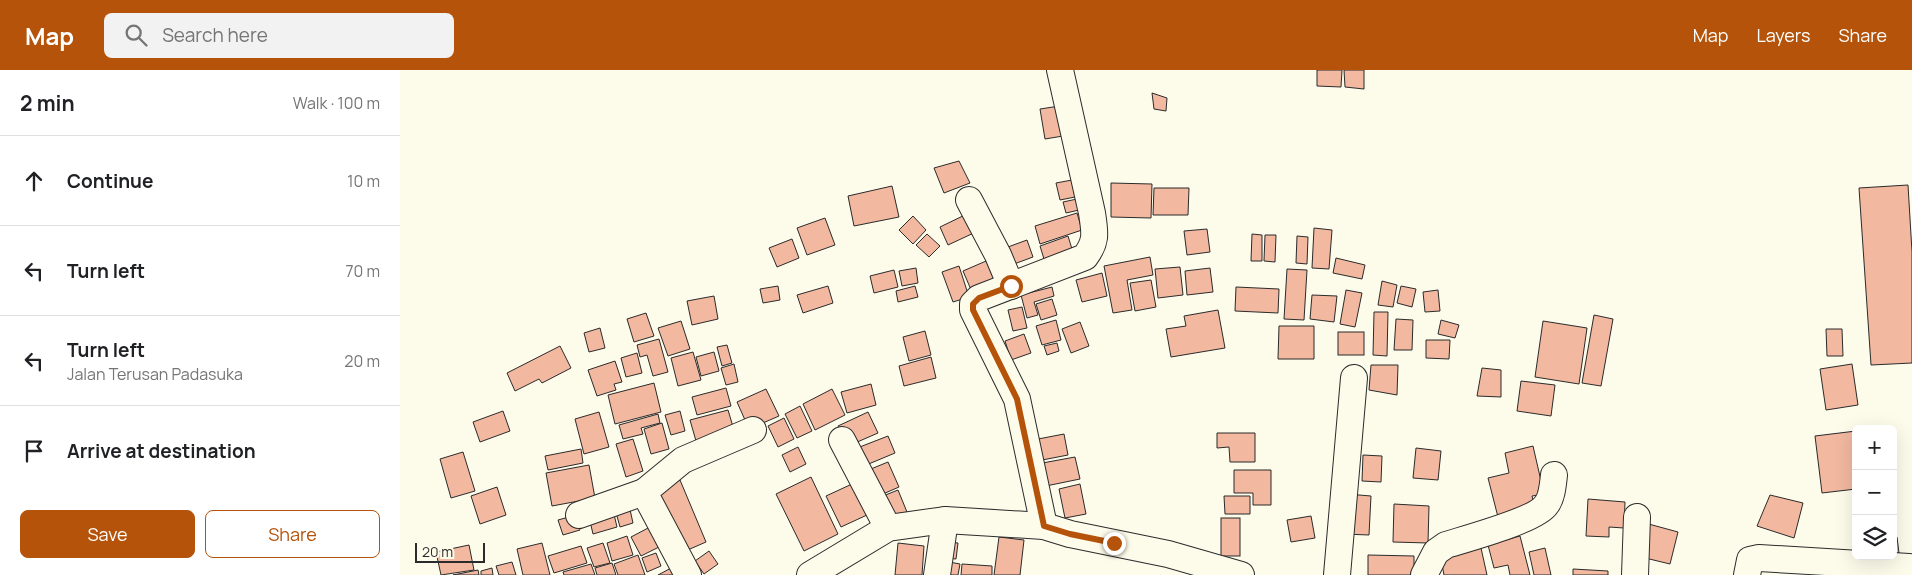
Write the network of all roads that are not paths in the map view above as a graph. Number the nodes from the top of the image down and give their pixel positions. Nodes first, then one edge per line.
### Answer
1 (1060, 70) edge
2 (969, 200) dead end
3 (1011, 286) junction
4 (1354, 378) dead end
5 (753, 430) dead end
6 (842, 440) dead end
7 (1554, 475) dead end
8 (644, 492) junction
9 (580, 515) dead end
10 (1637, 517) dead end
11 (945, 520) junction
12 (1044, 526) junction
13 (888, 528) junction
14 (1912, 568) edge
15 (688, 575) edge
16 (810, 575) edge
17 (938, 575) edge
18 (1241, 575) edge
19 (1337, 575) edge
20 (1424, 575) edge
21 (1635, 575) edge
22 (1747, 575) edge

1 - 3 street
2 - 3 street
3 - 12 street
4 - 19 street
5 - 8 street
6 - 13 street
7 - 20 street
8 - 9 street
8 - 15 street
10 - 21 street
11 - 12 street
11 - 13 street
11 - 17 street
12 - 18 street
13 - 16 street
14 - 22 street

